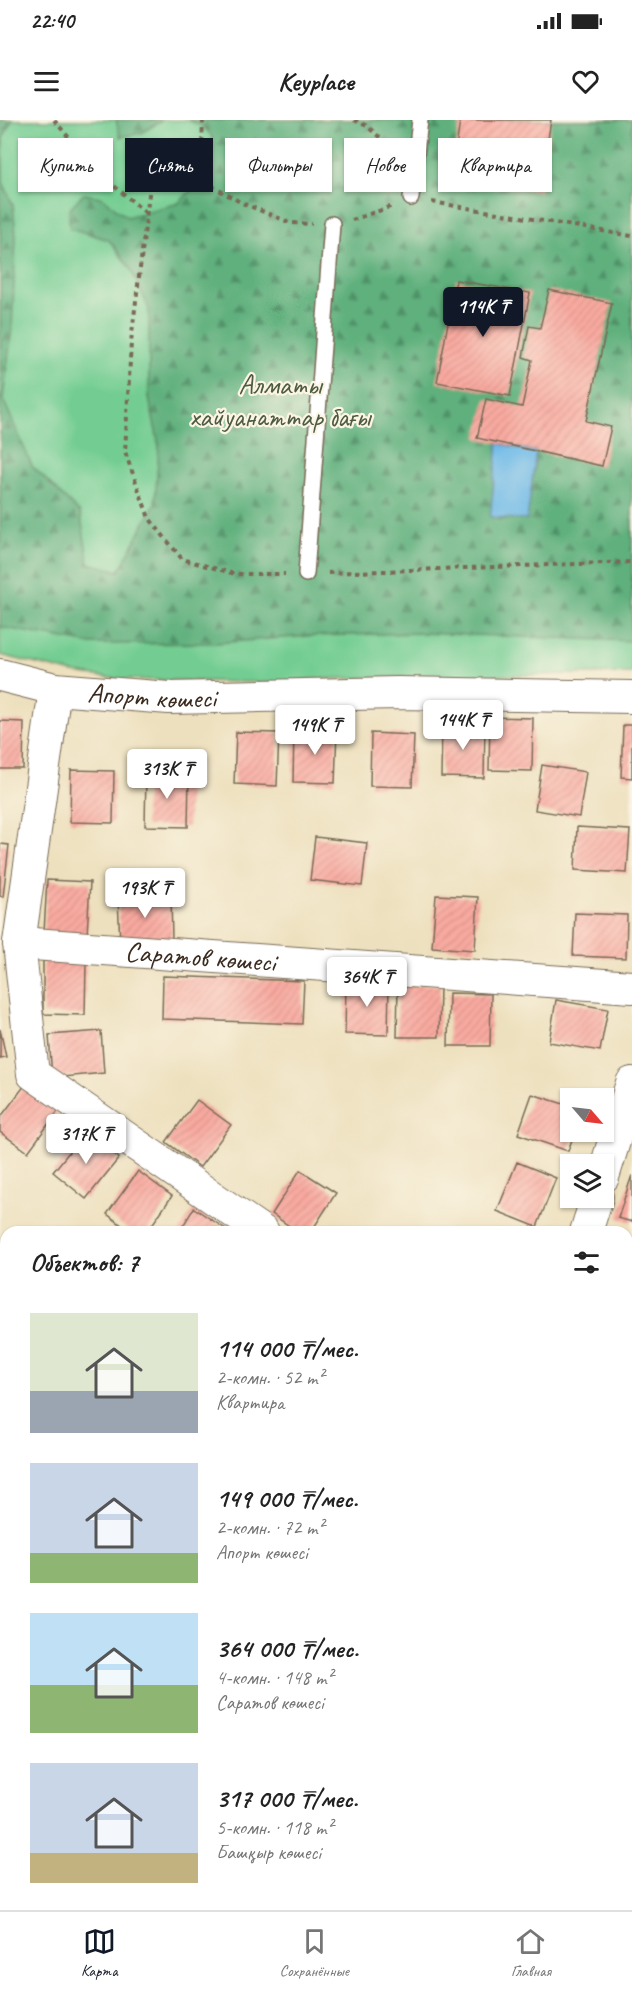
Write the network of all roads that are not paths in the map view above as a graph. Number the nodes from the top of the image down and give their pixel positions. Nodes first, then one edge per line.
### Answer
1 (420, 120) edge
2 (411, 198) road end
3 (332, 224) road end
4 (306, 574) road end
5 (0, 675) edge
6 (55, 689) junction
7 (632, 696) edge
8 (19, 943) junction
9 (632, 987) edge
10 (632, 1083) edge
11 (610, 1154) edge
12 (594, 1208) edge
13 (254, 1226) edge
14 (588, 1226) edge

1 - 2 lane
3 - 4 lane
5 - 6 street, Апорт көшесі
6 - 7 street, Апорт көшесі
6 - 8 street
8 - 9 street, Саратов көшесі
8 - 13 street
10 - 11 street
12 - 14 street

